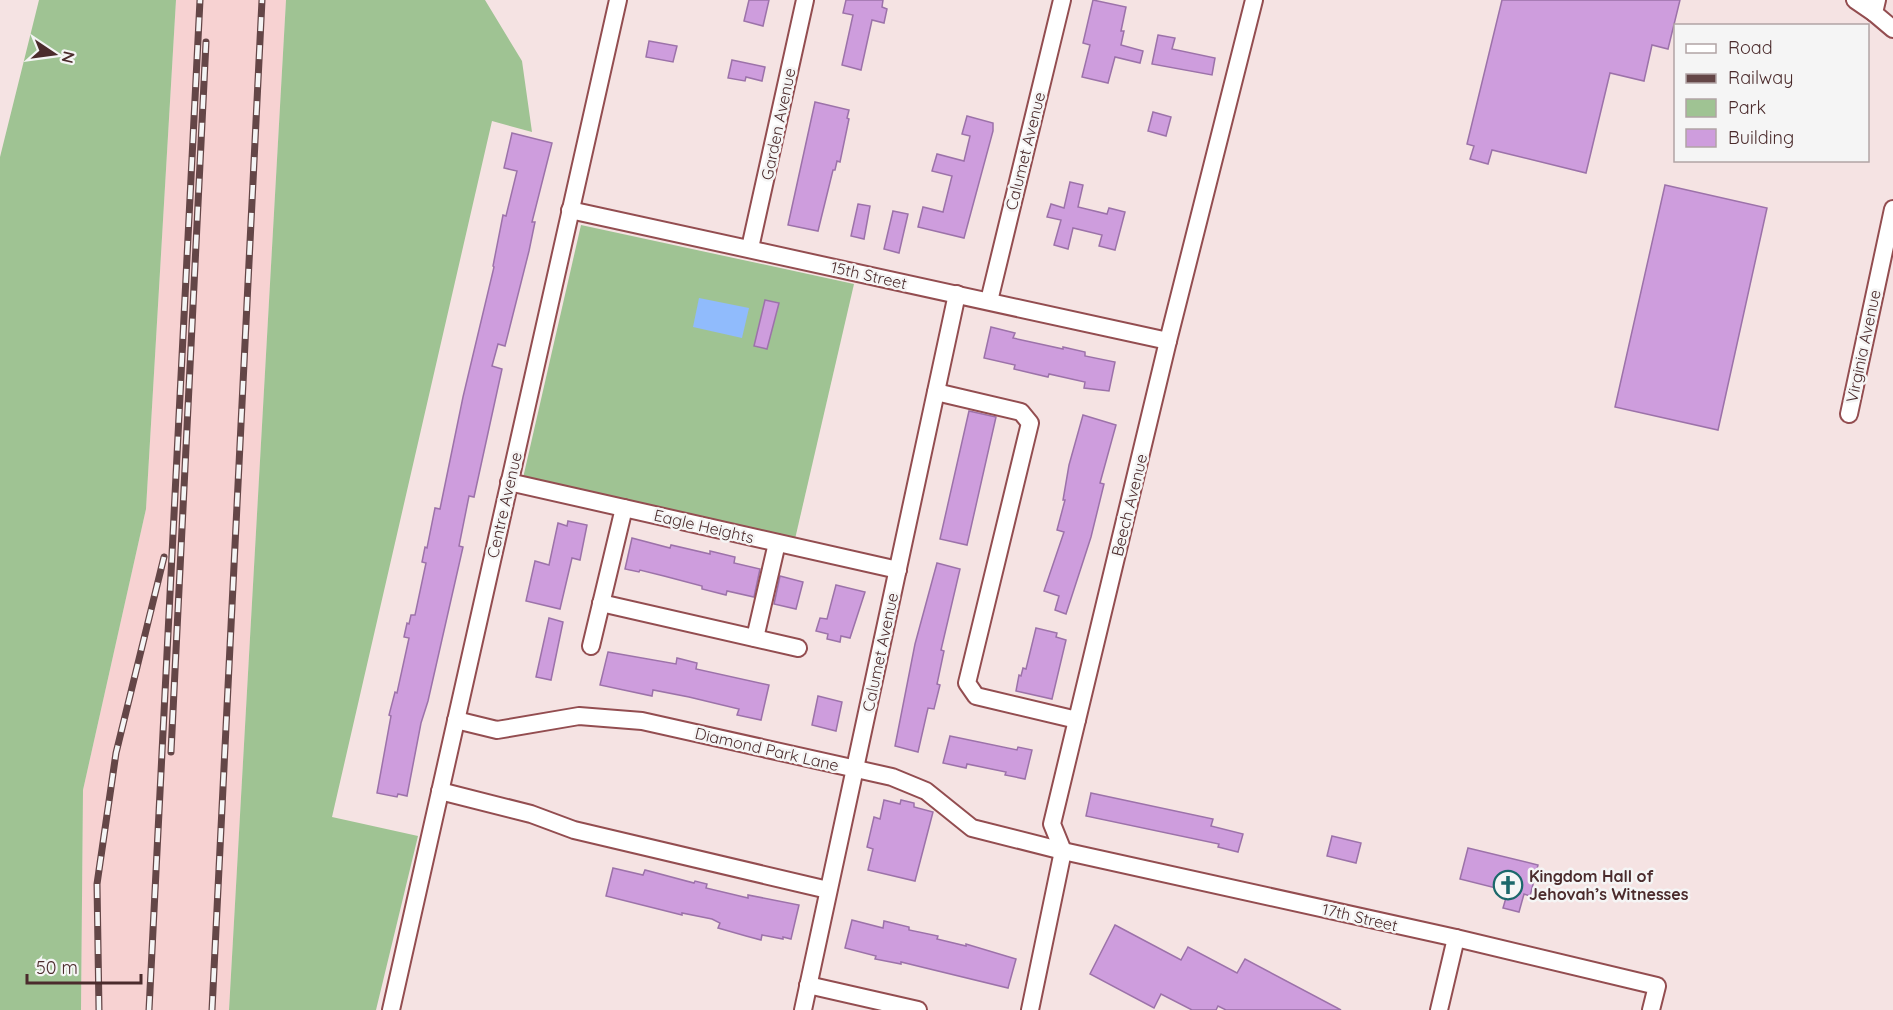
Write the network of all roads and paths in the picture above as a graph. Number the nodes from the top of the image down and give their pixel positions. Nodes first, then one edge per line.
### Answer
1 (618, 0) edge
2 (805, 0) edge
3 (1062, 0) edge
4 (1254, 0) edge
5 (1855, 0) edge
6 (1875, 7) edge
7 (1893, 29) edge
8 (1893, 208) edge
9 (570, 210) junction
10 (750, 248) junction
11 (957, 294) junction
12 (988, 301) junction
13 (1168, 341) junction
14 (936, 392) junction
15 (1849, 414) dead end
16 (509, 482) junction
17 (624, 508) junction
18 (777, 543) junction
19 (898, 570) junction
20 (601, 603) junction
21 (755, 638) junction
22 (591, 646) dead end
23 (798, 648) dead end
24 (456, 720) junction
25 (1077, 720) junction
26 (855, 768) junction
27 (440, 791) junction
28 (1063, 851) junction
29 (828, 890) junction
30 (1456, 938) junction
31 (808, 985) junction
32 (391, 1010) edge
33 (803, 1010) edge
34 (918, 1010) edge
35 (1030, 1010) edge
36 (1439, 1010) edge
37 (1651, 1010) edge

1 - 9 street, Centre Avenue
2 - 10 street, Garden Avenue
3 - 12 street, Calumet Avenue
4 - 13 street, Beech Avenue
5 - 6 street
6 - 7 street
8 - 15 street, Virginia Avenue
9 - 10 street, 15th Street
9 - 16 street, Centre Avenue
10 - 11 street, 15th Street
11 - 12 street, 15th Street
11 - 14 street, Calumet Avenue
12 - 13 street, 15th Street
13 - 25 street, Beech Avenue
14 - 19 street, Calumet Avenue
14 - 25 street
16 - 17 street, Eagle Heights
16 - 24 street, Centre Avenue
17 - 18 street, Eagle Heights
17 - 20 street
18 - 19 street, Eagle Heights
18 - 21 street
19 - 26 street, Calumet Avenue
20 - 21 street
20 - 22 street
21 - 23 street
24 - 26 street, Diamond Park Lane
24 - 27 street, Centre Avenue
25 - 28 street, Beech Avenue
26 - 28 street, Diamond Park Lane
26 - 29 street, Calumet Avenue
27 - 29 street
27 - 32 street, Centre Avenue
28 - 30 street, 17th Street
28 - 35 street
29 - 31 street, Calumet Avenue
30 - 36 street
30 - 37 street, 17th Street
31 - 33 street, Calumet Avenue
31 - 34 street

